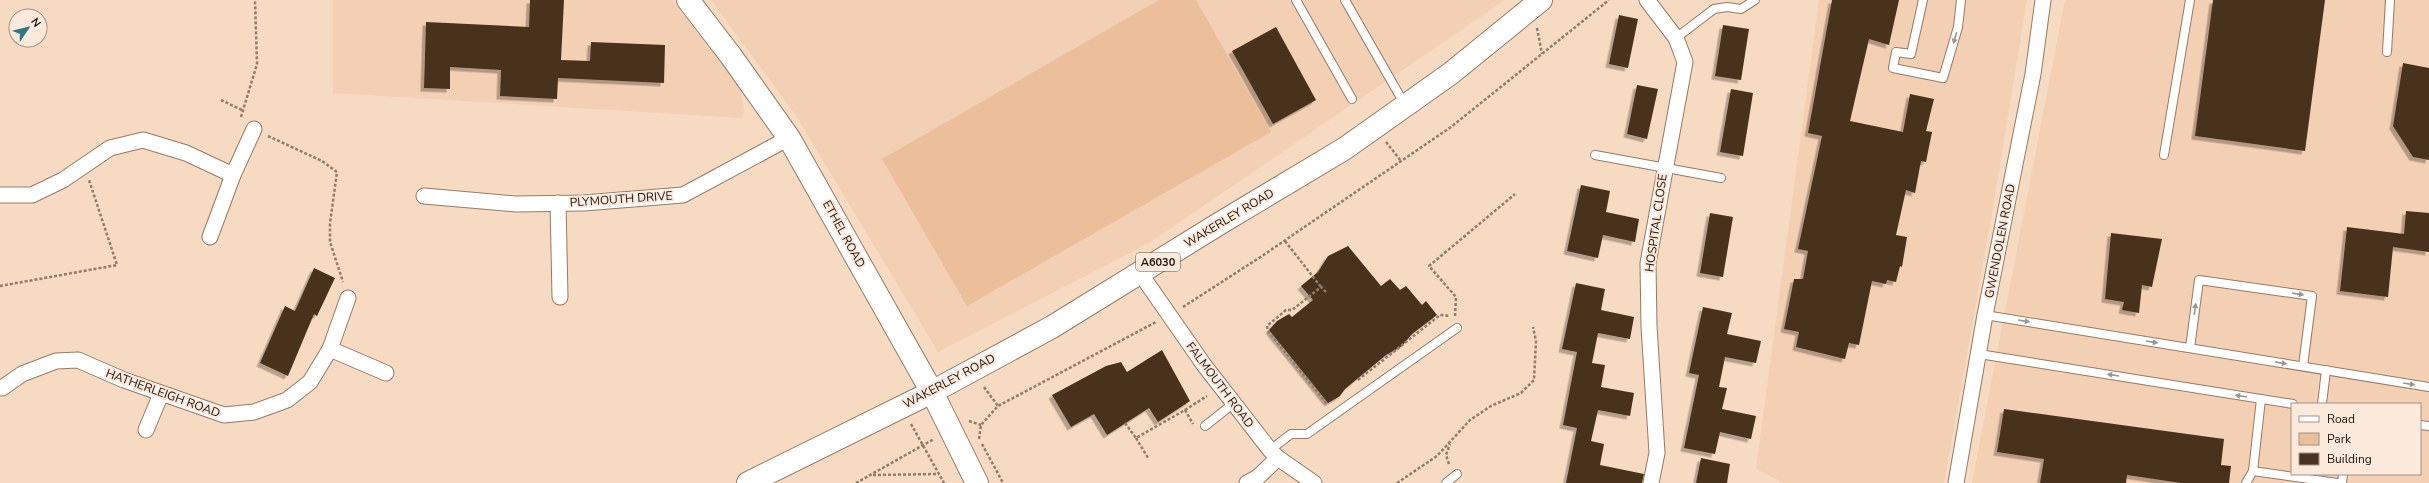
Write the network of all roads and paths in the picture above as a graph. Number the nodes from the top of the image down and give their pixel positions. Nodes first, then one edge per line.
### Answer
1 (254, 0) edge
2 (688, 0) edge
3 (1296, 0) edge
4 (1345, 0) edge
5 (1609, 0) edge
6 (1647, 0) edge
7 (1755, 0) edge
8 (1923, 0) edge
9 (1961, 0) edge
10 (2043, 0) edge
11 (2190, 0) edge
12 (2390, 0) edge
13 (1537, 4) edge
14 (1676, 38) junction
15 (2387, 52) dead end
16 (1542, 55) junction
17 (1352, 99) dead end
18 (221, 100) dead end
19 (1406, 107) junction
20 (244, 111) junction
21 (254, 129) junction
22 (789, 138) junction
23 (1596, 155) dead end
24 (2164, 155) dead end
25 (84, 165) junction
26 (1664, 168) junction
27 (233, 175) junction
28 (1721, 178) dead end
29 (1515, 194) dead end
30 (0, 195) edge
31 (424, 196) dead end
32 (558, 203) junction
33 (210, 237) dead end
34 (1285, 241) junction
35 (1140, 273) junction
36 (0, 286) edge
37 (1321, 287) junction
38 (1326, 292) dead end
39 (560, 297) dead end
40 (348, 298) joint
41 (1169, 314) junction
42 (1986, 315) junction
43 (1532, 327) dead end
44 (1457, 328) dead end
45 (2190, 348) junction
46 (330, 349) junction
47 (1979, 354) junction
48 (2303, 366) junction
49 (2326, 370) junction
50 (386, 373) dead end
51 (1352, 384) dead end
52 (1221, 387) junction
53 (2429, 387) edge
54 (1, 389) edge
55 (932, 392) junction
56 (161, 394) junction
57 (2261, 399) junction
58 (1332, 401) dead end
59 (1234, 403) junction
60 (2322, 403) edge
61 (2291, 404) edge
62 (902, 406) junction
63 (1184, 410) junction
64 (1125, 423) dead end
65 (1194, 426) dead end
66 (1205, 426) dead end
67 (146, 430) dead end
68 (951, 430) junction
69 (1136, 438) junction
70 (1451, 442) junction
71 (922, 445) junction
72 (1274, 454) junction
73 (1148, 458) dead end
74 (2252, 471) junction
75 (939, 474) junction
76 (1457, 474) joint
77 (872, 475) junction
78 (2297, 476) edge
79 (748, 483) edge
80 (856, 483) edge
81 (944, 483) edge
82 (977, 483) edge
83 (1003, 483) edge
84 (1248, 483) edge
85 (1314, 483) edge
86 (1396, 483) edge
87 (1446, 483) edge
88 (1651, 483) edge
89 (1956, 483) edge
90 (2246, 483) edge
91 (2337, 483) edge

1 - 20 path
2 - 22 main road, ETHEL ROAD
3 - 17 lane
4 - 19 lane
5 - 16 path
6 - 14 street, HOSPITAL CLOSE
7 - 14 lane
9 -> 8 lane
10 - 42 street, GWENDOLEN ROAD
11 - 24 lane
12 - 15 lane
13 - 16 path
13 - 19 main road, WAKERLEY ROAD / A6030
14 - 26 street, HOSPITAL CLOSE
16 - 34 path
18 - 20 path
19 - 35 main road, WAKERLEY ROAD / A6030
20 - 21 path
21 - 27 street
21 - 40 path
22 - 32 street, PLYMOUTH DRIVE
22 - 55 main road, ETHEL ROAD
23 - 26 lane
25 - 27 street
25 - 30 street
25 - 36 path
26 - 28 lane
26 - 88 street, HOSPITAL CLOSE
27 - 33 street
29 - 51 path
31 - 32 street, PLYMOUTH DRIVE
32 - 39 street, PLYMOUTH DRIVE
34 - 37 path
34 - 41 path
35 - 41 street, FALMOUTH ROAD
35 - 55 main road, WAKERLEY ROAD / A6030
37 - 38 path
37 - 58 path
40 - 46 street, HATHERLEIGH ROAD
41 - 52 street, FALMOUTH ROAD
41 - 83 path
42 -> 45 lane
42 - 47 street, GWENDOLEN ROAD
43 - 70 path
44 - 72 lane
45 -> 48 lane
45 -> 48 lane
46 - 50 street
46 - 56 street, HATHERLEIGH ROAD
57 -> 47 lane
47 - 89 street, GWENDOLEN ROAD
48 - 49 lane
49 -> 53 lane
49 - 60 lane
52 - 59 street, FALMOUTH ROAD
52 - 63 path
54 - 56 street, HATHERLEIGH ROAD
55 - 62 main road, WAKERLEY ROAD / A6030
55 - 68 main road, ETHEL ROAD
56 - 67 street
57 - 61 lane
57 - 74 lane
59 - 66 lane
59 - 72 street, FALMOUTH ROAD
62 - 71 path
62 - 79 main road, WAKERLEY ROAD / A6030
63 - 65 path
63 - 69 path
64 - 69 path
68 - 71 path
68 - 82 main road, ETHEL ROAD
69 - 73 path
70 - 76 path
70 - 86 path
71 - 75 path
71 - 77 path
72 - 84 street
72 - 85 street, FALMOUTH ROAD
74 - 78 lane
74 - 90 lane
75 - 77 path
75 - 81 path
76 - 87 lane
77 - 80 path
78 - 91 lane

